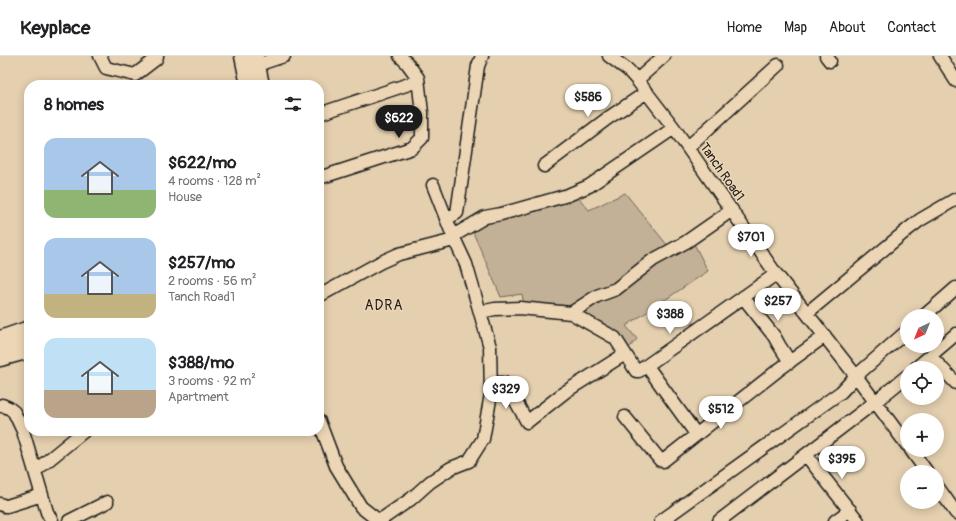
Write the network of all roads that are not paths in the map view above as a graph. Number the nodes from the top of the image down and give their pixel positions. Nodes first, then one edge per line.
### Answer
1 (100, 56) edge
2 (156, 56) edge
3 (243, 56) edge
4 (284, 56) edge
5 (400, 56) edge
6 (482, 56) edge
7 (609, 56) edge
8 (664, 56) edge
9 (940, 56) edge
10 (256, 61) edge
11 (778, 65) dead end
12 (248, 80) edge
13 (260, 80) edge
14 (637, 80) junction
15 (418, 81) junction
16 (956, 81) edge
17 (647, 92) junction
18 (324, 112) edge
19 (674, 128) junction
20 (688, 147) junction
21 (544, 166) dead end
22 (324, 176) edge
23 (433, 185) dead end
24 (956, 199) edge
25 (732, 210) junction
26 (446, 219) junction
27 (454, 238) junction
28 (776, 274) junction
29 (956, 288) edge
30 (324, 293) edge
31 (743, 297) junction
32 (932, 309) edge
33 (480, 312) junction
34 (571, 313) junction
35 (807, 313) junction
36 (24, 329) edge
37 (956, 334) edge
38 (825, 336) junction
39 (0, 337) edge
40 (900, 337) edge
41 (24, 339) edge
42 (0, 347) edge
43 (24, 351) edge
44 (625, 354) junction
45 (930, 356) junction
46 (0, 358) edge
47 (924, 361) edge
48 (790, 362) junction
49 (647, 366) junction
50 (856, 376) junction
51 (900, 382) edge
52 (956, 383) edge
53 (491, 384) junction
54 (875, 402) junction
55 (0, 406) edge
56 (625, 417) dead end
57 (24, 434) edge
58 (324, 434) edge
59 (696, 434) junction
60 (24, 436) edge
61 (78, 436) edge
62 (900, 436) edge
63 (806, 455) junction
64 (915, 457) edge
65 (922, 465) edge
66 (35, 471) junction
67 (42, 495) junction
68 (944, 496) edge
69 (108, 502) dead end
70 (0, 504) edge
71 (850, 510) junction
72 (956, 513) edge
73 (726, 519) edge
74 (52, 521) edge
75 (69, 521) edge
76 (380, 521) edge
77 (661, 521) edge
78 (835, 521) edge
79 (858, 521) edge

1 - 2 street
3 - 12 main road
4 - 10 street
5 - 15 street
6 - 26 street
7 - 14 street, Tanch Road1
8 - 14 street
9 - 16 street
10 - 13 main road
11 - 20 street
14 - 17 street, Tanch Road1
15 - 18 street
15 - 22 street
17 - 19 street, Tanch Road1
17 - 21 street
19 - 20 street, Tanch Road1
19 - 27 street
20 - 25 street, Tanch Road1
23 - 26 street
24 - 35 street
25 - 28 street, Tanch Road1
25 - 34 street
26 - 27 street
27 - 30 street
27 - 33 street
28 - 31 street
28 - 35 street, Tanch Road1
29 - 32 street
31 - 48 street
31 - 49 street
33 - 34 street
33 - 53 street
34 - 44 street
35 - 38 street, Tanch Road1
36 - 39 street
37 - 45 street
38 - 48 street
38 - 50 street, Tanch Road1
40 - 50 street
41 - 42 main road
43 - 46 main road
44 - 49 street
44 - 53 street
45 - 47 street
45 - 52 street
48 - 59 street
49 - 59 street
50 - 54 street, Tanch Road1
50 - 77 street
51 - 54 street
53 - 76 street
54 - 62 street, Tanch Road1
54 - 63 street
55 - 57 street
56 - 59 street
58 - 76 street
60 - 66 street
61 - 66 street
63 - 71 street
63 - 73 street
64 - 65 street
66 - 67 street
67 - 70 street
67 - 74 street
68 - 72 street
69 - 75 street
71 - 78 street
71 - 79 street

